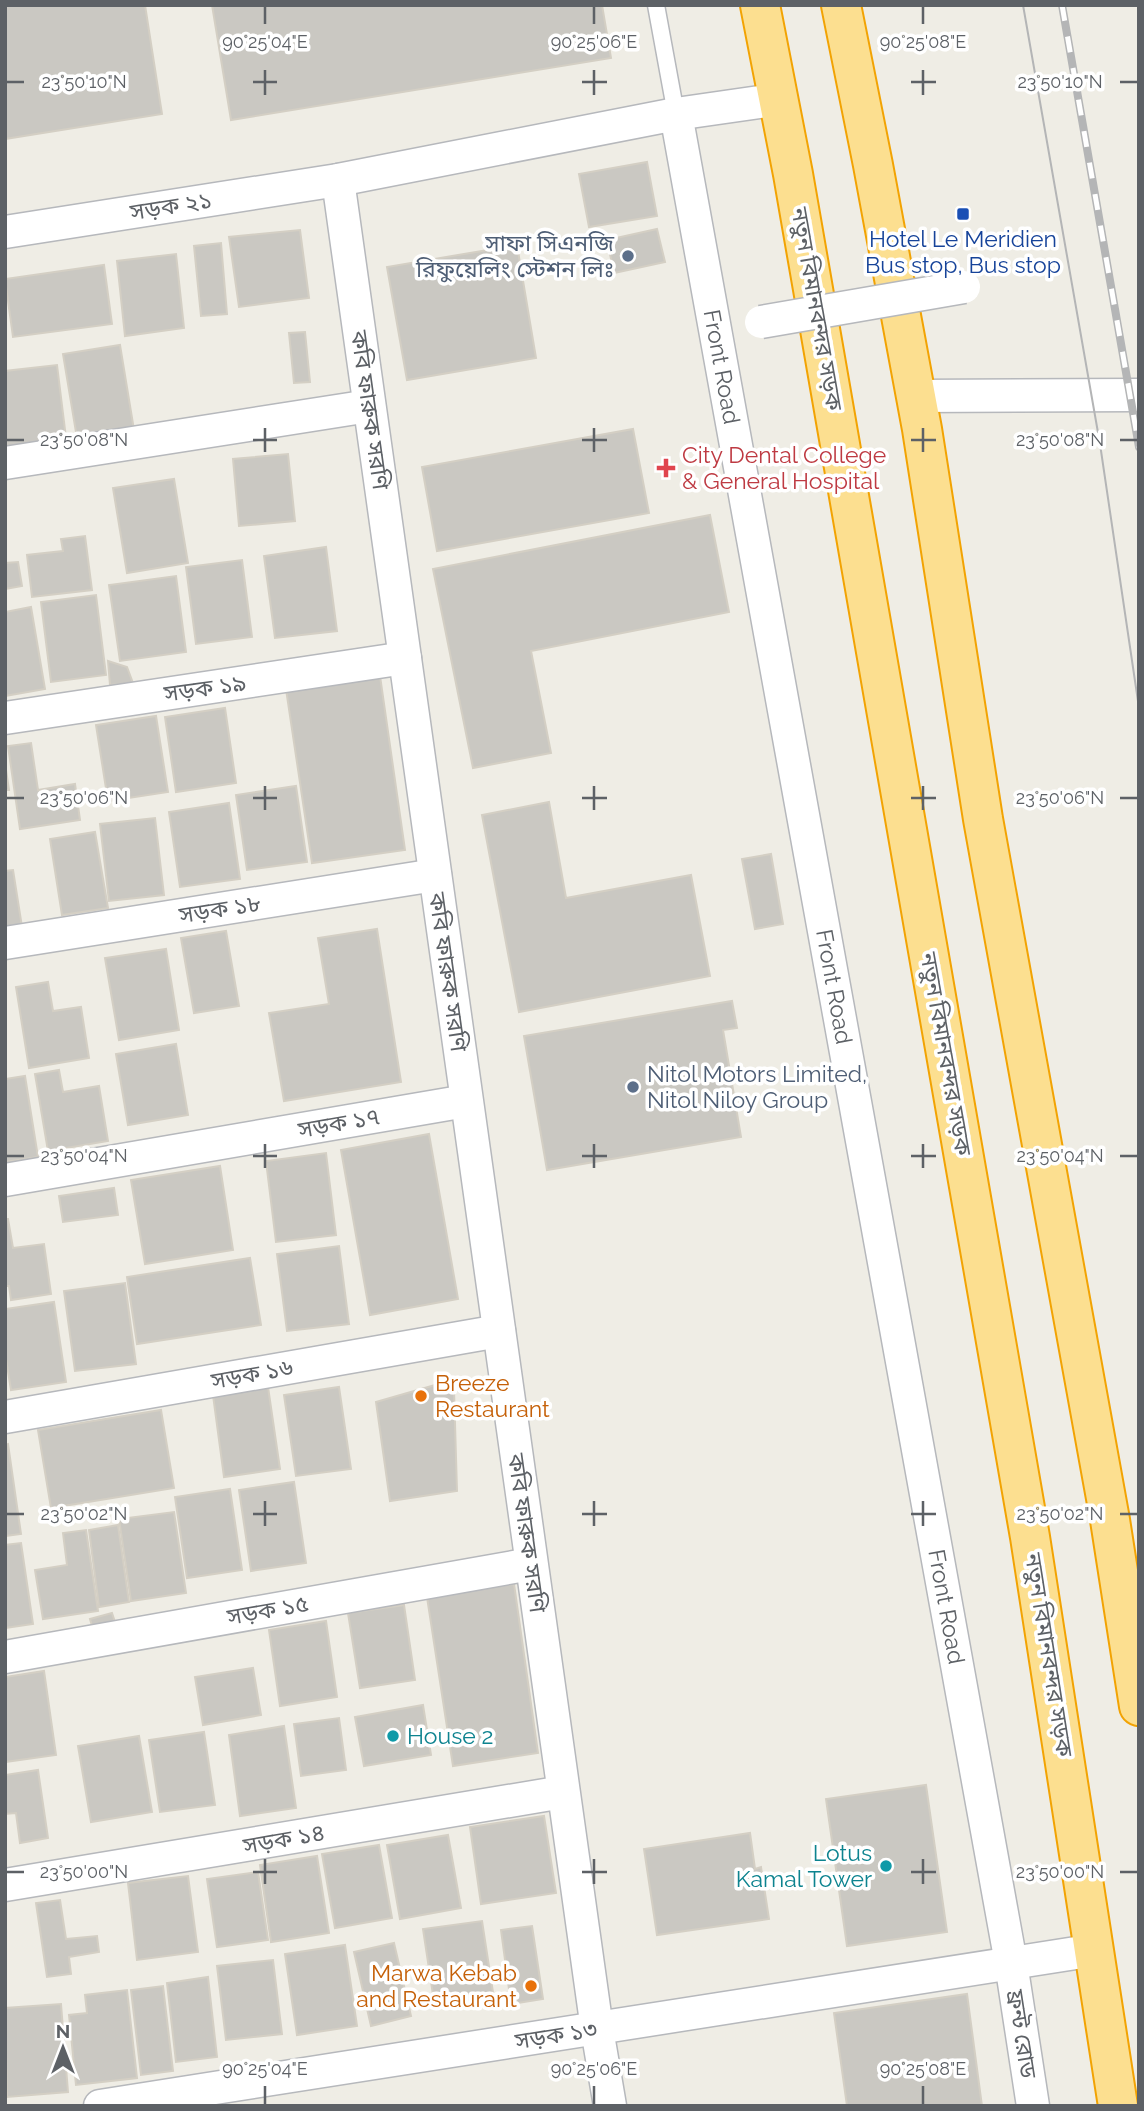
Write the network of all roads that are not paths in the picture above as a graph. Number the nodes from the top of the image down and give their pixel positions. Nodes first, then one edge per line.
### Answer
1 (656, 5) edge
2 (761, 5) edge
3 (841, 5) edge
4 (780, 99) junction
5 (677, 114) junction
6 (338, 180) junction
7 (5, 232) edge
8 (964, 287) dead end
9 (761, 322) dead end
10 (1139, 395) edge
11 (916, 396) junction
12 (369, 406) junction
13 (5, 463) edge
14 (405, 658) junction
15 (5, 718) edge
16 (435, 875) junction
17 (5, 943) edge
18 (466, 1101) junction
19 (5, 1180) edge
20 (499, 1331) junction
21 (5, 1417) edge
22 (531, 1564) junction
23 (5, 1657) edge
24 (1139, 1706) edge
25 (563, 1792) junction
26 (5, 1885) edge
27 (1095, 1950) junction
28 (1011, 1963) junction
29 (597, 2029) junction
30 (100, 2106) edge
31 (610, 2106) edge
32 (1033, 2106) edge
33 (1118, 2106) edge

1 - 5 lane
2 - 4 highway, নতুন বিমানবন্দর সড়ক
3 - 11 highway
4 - 5 street
4 - 27 highway, নতুন বিমানবন্দর সড়ক
5 - 6 street
5 - 28 street, Front Road
6 - 7 street, সড়ক ২১
6 - 12 street, কবি ফারুক সরণি
8 - 9 street, bridge
10 - 11 street
11 - 24 highway
12 - 13 street
12 - 14 street, কবি ফারুক সরণি
14 - 15 street, সড়ক ১৯
14 - 16 street, কবি ফারুক সরণি
16 - 17 street, সড়ক ১৮
16 - 18 street, কবি ফারুক সরণি
18 - 19 street, সড়ক ১৭
18 - 20 street, কবি ফারুক সরণি
20 - 21 street, সড়ক ১৬
20 - 22 street, কবি ফারুক সরণি
22 - 23 street, সড়ক ১৫
22 - 25 street, কবি ফারুক সরণি
25 - 26 street, সড়ক ১৪
25 - 29 street, কবি ফারুক সরণি
27 - 28 street, সড়ক ১৩
27 - 33 highway, নতুন বিমানবন্দর সড়ক
28 - 29 street, সড়ক ১৩
28 - 32 street, ফ্রন্ট রোড
29 - 30 street, সড়ক ১৩
29 - 31 street, কবি ফারুক সরণি

